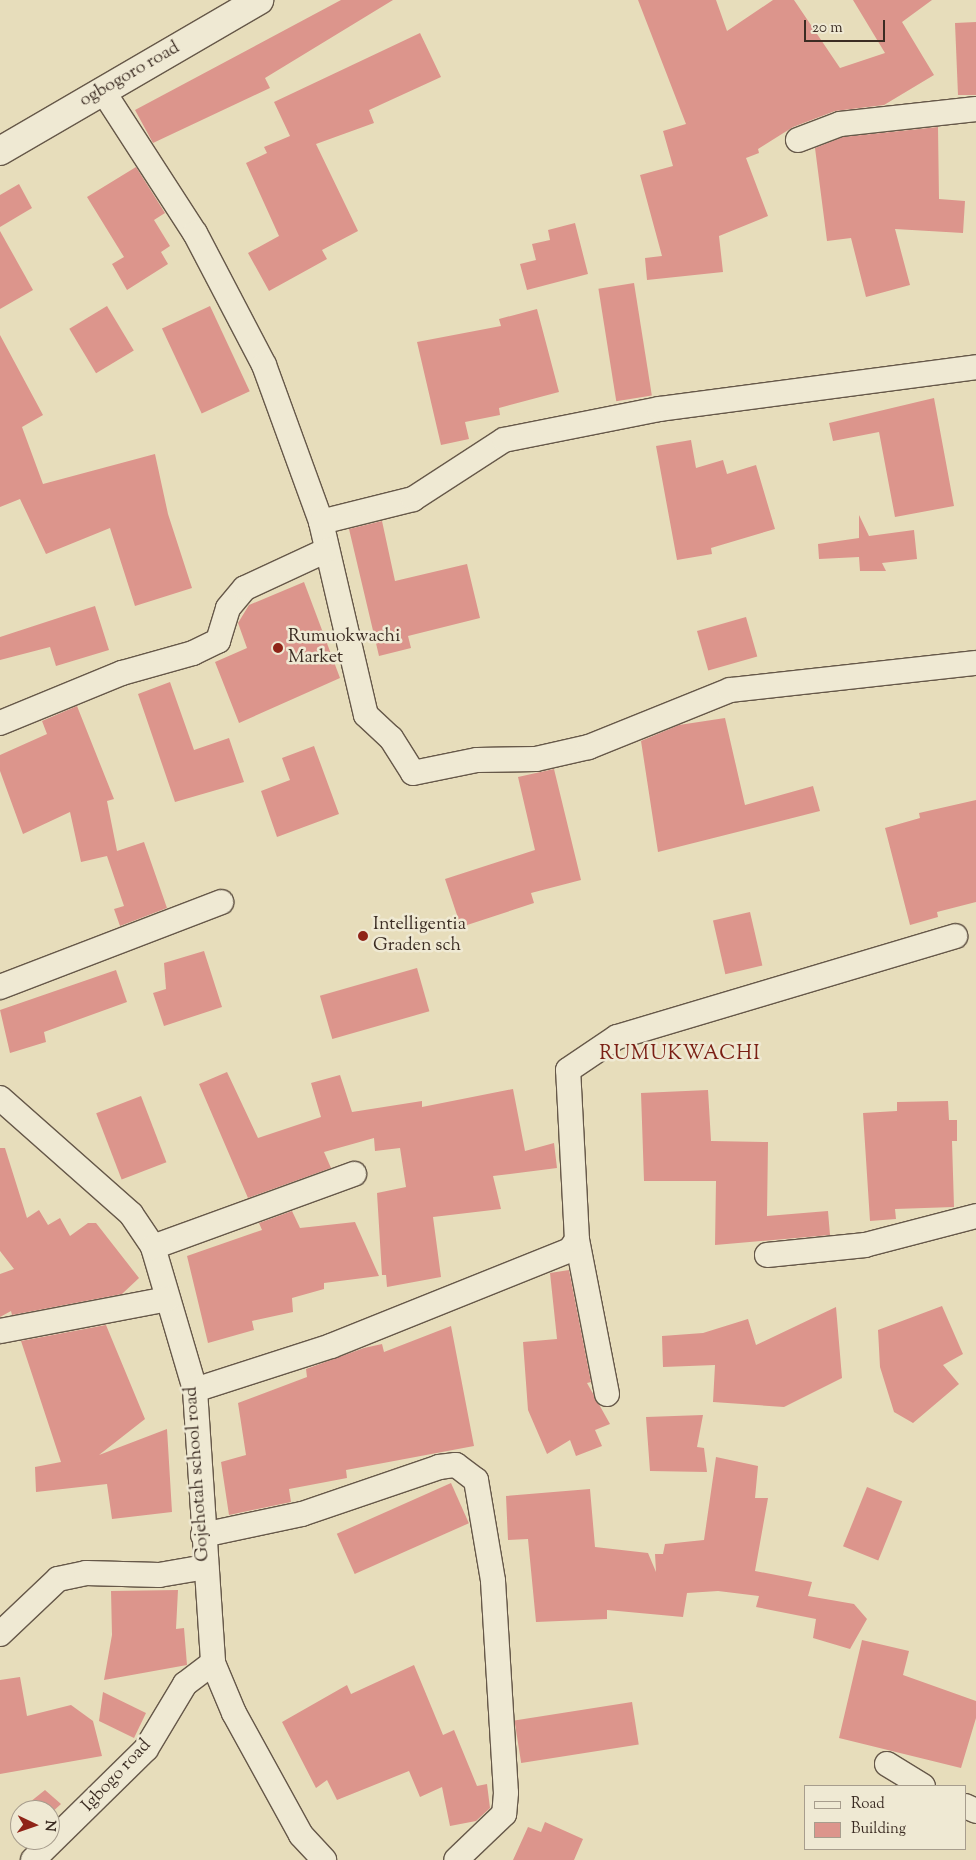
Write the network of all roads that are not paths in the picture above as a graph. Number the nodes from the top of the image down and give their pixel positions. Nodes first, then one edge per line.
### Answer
1 (259, 0) edge
2 (103, 91) junction
3 (976, 109) edge
4 (798, 140) dead end
5 (0, 151) edge
6 (976, 366) edge
7 (321, 522) junction
8 (327, 550) junction
9 (976, 663) edge
10 (0, 723) edge
11 (221, 902) dead end
12 (955, 936) dead end
13 (0, 987) edge
14 (2, 1104) edge
15 (354, 1174) dead end
16 (976, 1216) edge
17 (577, 1240) junction
18 (153, 1247) junction
19 (767, 1255) dead end
20 (168, 1299) junction
21 (0, 1331) edge
22 (195, 1390) junction
23 (607, 1394) dead end
24 (203, 1535) junction
25 (206, 1567) junction
26 (0, 1634) edge
27 (213, 1663) junction
28 (887, 1764) dead end
29 (921, 1785) edge
30 (33, 1860) edge
31 (324, 1860) edge
32 (456, 1860) edge

1 - 2 street, ogbogoro road
2 - 5 street, ogbogoro road
2 - 7 street
3 - 4 street
6 - 7 street
7 - 8 street
8 - 9 street
8 - 10 street
11 - 13 street
12 - 17 street
14 - 18 street, Gojehotah school road
15 - 18 street
16 - 19 street
17 - 22 street
17 - 23 street
18 - 20 street, Gojehotah school road
20 - 21 street
20 - 22 street, Gojehotah school road
22 - 24 street, Gojehotah school road
24 - 25 street, Gojehotah school road
24 - 32 street
25 - 26 street
25 - 27 street, Gojehotah school road
27 - 30 street, Igbogo road
27 - 31 street, Gojehotah school road
28 - 29 street

